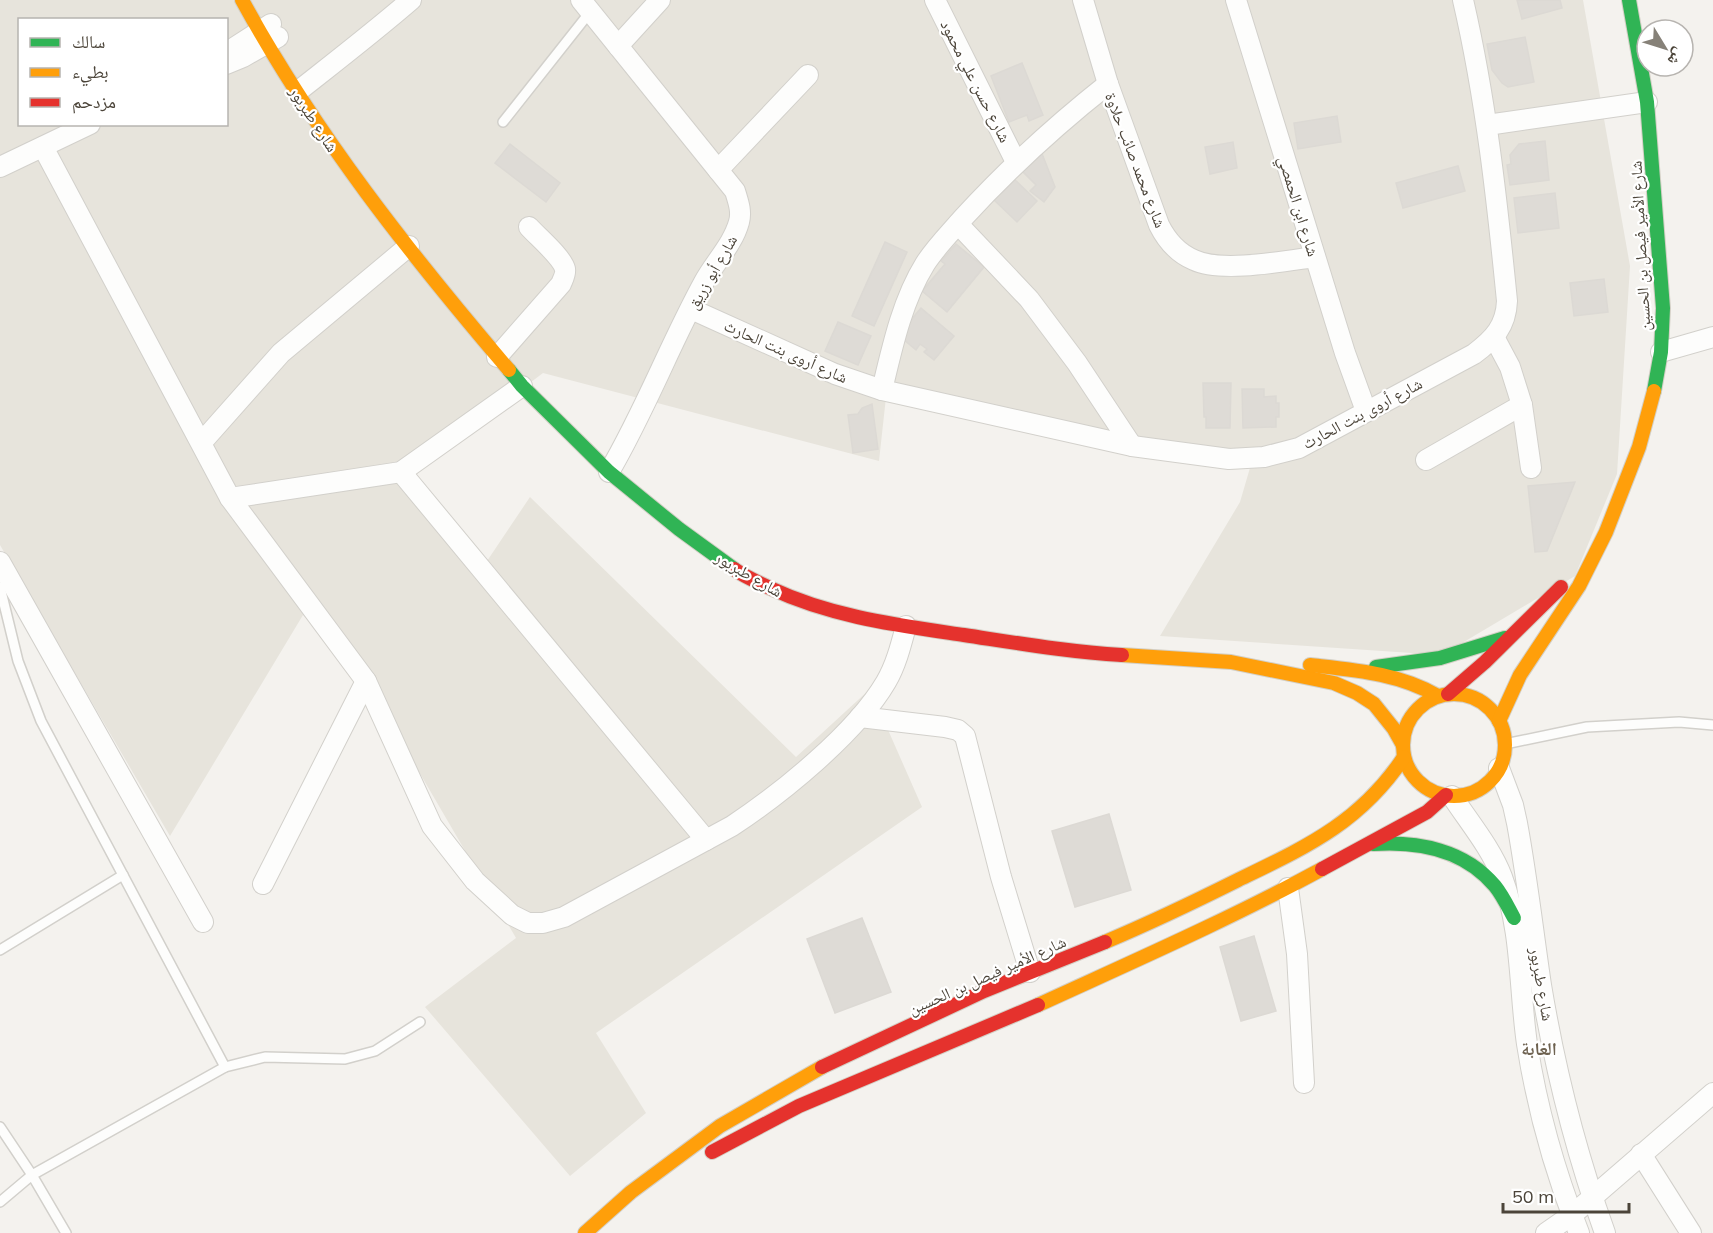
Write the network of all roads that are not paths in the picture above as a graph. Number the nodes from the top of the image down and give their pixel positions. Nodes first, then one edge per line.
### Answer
1 (242, 0) edge
2 (254, 0) edge
3 (411, 0) edge
4 (660, 0) edge
5 (935, 0) edge
6 (1083, 0) edge
7 (1236, 0) edge
8 (1462, 0) edge
9 (1629, 0) edge
10 (585, 6) edge
11 (272, 36) junction
12 (618, 46) junction
13 (228, 52) edge
14 (228, 63) edge
15 (808, 75) dead end
16 (1108, 84) junction
17 (305, 88) junction
18 (1647, 102) junction
19 (503, 122) dead end
20 (1487, 125) junction
21 (86, 126) edge
22 (43, 147) junction
23 (361, 162) dead end
24 (1016, 162) junction
25 (0, 167) edge
26 (718, 170) junction
27 (958, 224) junction
28 (530, 227) dead end
29 (403, 239) junction
30 (1315, 257) junction
31 (691, 309) junction
32 (1494, 337) junction
33 (1713, 337) edge
34 (1661, 352) junction
35 (497, 357) junction
36 (522, 386) junction
37 (882, 390) junction
38 (1522, 405) junction
39 (1366, 411) junction
40 (201, 442) junction
41 (1132, 446) junction
42 (1426, 460) dead end
43 (1531, 468) dead end
44 (401, 472) junction
45 (609, 472) junction
46 (230, 498) junction
47 (1596, 553) junction
48 (0, 562) edge
49 (0, 587) edge
50 (906, 626) junction
51 (1515, 634) junction
52 (1231, 662) junction
53 (1361, 669) junction
54 (366, 681) junction
55 (1443, 695) junction
56 (860, 717) junction
57 (1499, 721) junction
58 (1713, 725) edge
59 (1505, 744) junction
60 (1403, 751) junction
61 (1499, 768) junction
62 (1449, 796) junction
63 (706, 840) junction
64 (1366, 844) junction
65 (123, 875) junction
66 (262, 884) dead end
67 (1288, 888) junction
68 (1514, 918) junction
69 (203, 922) dead end
70 (0, 950) edge
71 (1030, 972) junction
72 (420, 1022) dead end
73 (940, 1030) junction
74 (225, 1068) junction
75 (1304, 1083) dead end
76 (1713, 1093) edge
77 (0, 1127) edge
78 (1641, 1154) junction
79 (32, 1175) junction
80 (1592, 1196) junction
81 (0, 1203) edge
82 (1576, 1224) edge
83 (66, 1233) edge
84 (585, 1233) edge
85 (603, 1233) edge
86 (1546, 1233) edge
87 (1605, 1233) edge
88 (1691, 1233) edge

1 - 11 street, شارع طبربور
2 - 11 street, شارع طبربور
3 - 17 street
4 - 12 street
5 - 24 street, شارع حسن علي محمود
6 - 16 street, شارع محمد صائب حلاوة
7 - 30 street, شارع ابن الحمصي
8 - 20 street, شارع أروى بنت الحارث
9 - 18 street, شارع الأمير فيصل بن الحسين
10 - 12 street, شارع أبو زريق
10 - 19 lane
11 - 13 street
11 - 14 street
11 - 17 street, شارع طبربور
12 - 26 street, شارع أبو زريق
15 - 26 street
16 - 24 street
16 - 30 street, شارع محمد صائب حلاوة
17 - 29 street, شارع طبربور
18 - 20 street
18 - 34 street, شارع الأمير فيصل بن الحسين
20 - 32 street, شارع أروى بنت الحارث
21 - 22 street
22 - 25 street
22 - 40 street
23 - 29 street, شارع طبربور
24 - 27 street
26 - 31 street, شارع أبو زريق
27 - 37 street
27 - 41 street
28 - 35 street
29 - 35 street, شارع طبربور
29 - 40 street
30 - 39 street, شارع ابن الحمصي
31 - 37 street, شارع أروى بنت الحارث
31 - 45 street, شارع أبو زريق
32 - 38 street
32 - 39 street, شارع أروى بنت الحارث
33 - 34 street
34 - 47 street, شارع الأمير فيصل بن الحسين
35 - 36 street, شارع طبربور
36 - 44 street
36 - 45 street, شارع طبربور
37 - 41 street, شارع أروى بنت الحارث
38 - 42 street
38 - 43 street
39 - 41 street, شارع أروى بنت الحارث
40 - 46 street
44 - 46 street
44 - 63 street
45 - 50 street, شارع طبربور
46 - 54 street
47 - 51 street, شارع الأمير فيصل بن الحسين
47 - 57 street, شارع الأمير فيصل بن الحسين
48 - 69 street
49 - 65 lane
50 - 52 street, شارع طبربور
50 - 56 street
51 - 53 street
51 - 55 street, شارع الأمير فيصل بن الحسين
52 - 53 street, شارع طبربور
52 - 60 street, شارع طبربور
53 - 55 street, شارع طبربور
54 - 63 street
54 - 66 street
55 - 57 street
55 - 60 street
56 - 63 street
56 - 71 street
57 - 59 street
58 - 59 lane
59 - 61 street
60 - 62 street
60 - 71 street, شارع الأمير فيصل بن الحسين
61 - 62 street
61 - 80 street, شارع طبربور
62 - 64 street, شارع الأمير فيصل بن الحسين
62 - 68 street, شارع طبربور
64 - 67 street, شارع الأمير فيصل بن الحسين
64 - 68 street
65 - 70 lane
65 - 74 lane
67 - 73 street, شارع الأمير فيصل بن الحسين
67 - 75 street
68 - 82 street, شارع طبربور
71 - 73 street, شارع الأمير فيصل بن الحسين
72 - 74 lane
73 - 84 street, شارع الأمير فيصل بن الحسين
73 - 85 street, شارع الأمير فيصل بن الحسين
74 - 79 lane
76 - 78 street
77 - 79 lane
78 - 80 street
78 - 88 street
79 - 81 lane
79 - 83 lane
80 - 82 street
80 - 87 street, شارع طبربور
82 - 86 street

